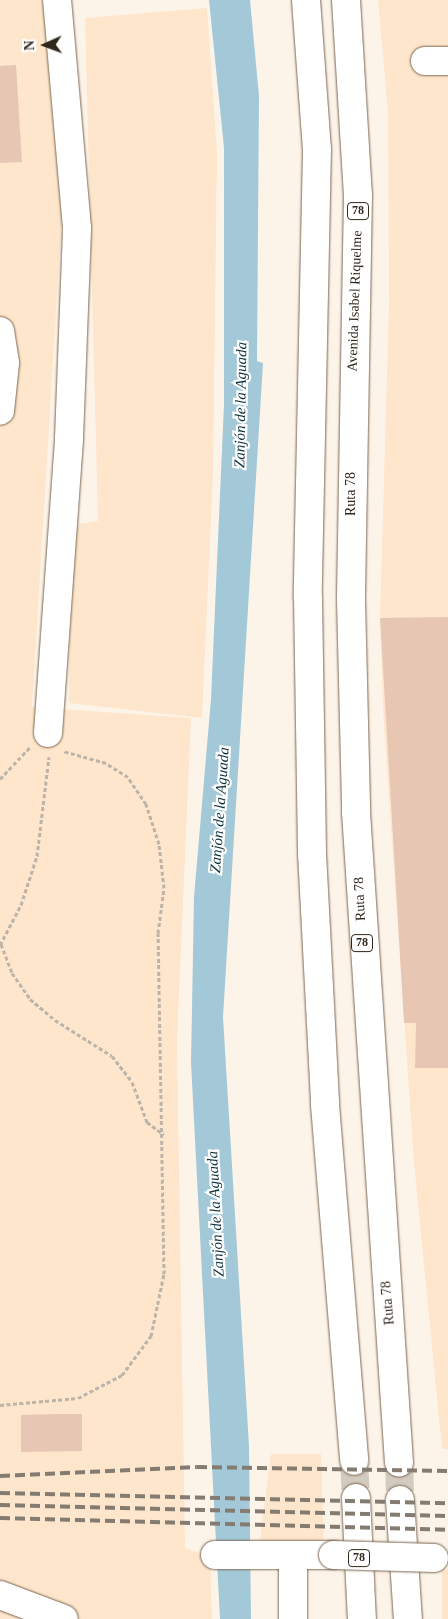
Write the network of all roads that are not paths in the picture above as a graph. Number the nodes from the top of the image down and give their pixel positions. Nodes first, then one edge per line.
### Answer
1 (56, 0) edge
2 (306, 0) edge
3 (346, 0) edge
4 (0, 331) edge
5 (0, 411) edge
6 (352, 423) joint
7 (48, 733) road end
8 (354, 1461) tunnel mouth
9 (399, 1463) tunnel mouth
10 (356, 1498) tunnel mouth
11 (400, 1500) tunnel mouth
12 (215, 1555) dead end
13 (293, 1555) junction
14 (441, 1558) edge
15 (0, 1595) edge
16 (64, 1619) edge
17 (294, 1619) edge
18 (362, 1619) edge
19 (408, 1619) edge

1 - 7 main road
2 - 8 main road
3 - 6 main road, Avenida Isabel Riquelme / 78
4 - 5 main road
6 - 9 main road, Ruta 78 / 78
10 - 18 main road, 78
11 - 19 main road
12 - 13 main road
13 - 14 main road, bridge
13 - 17 main road
15 - 16 main road

